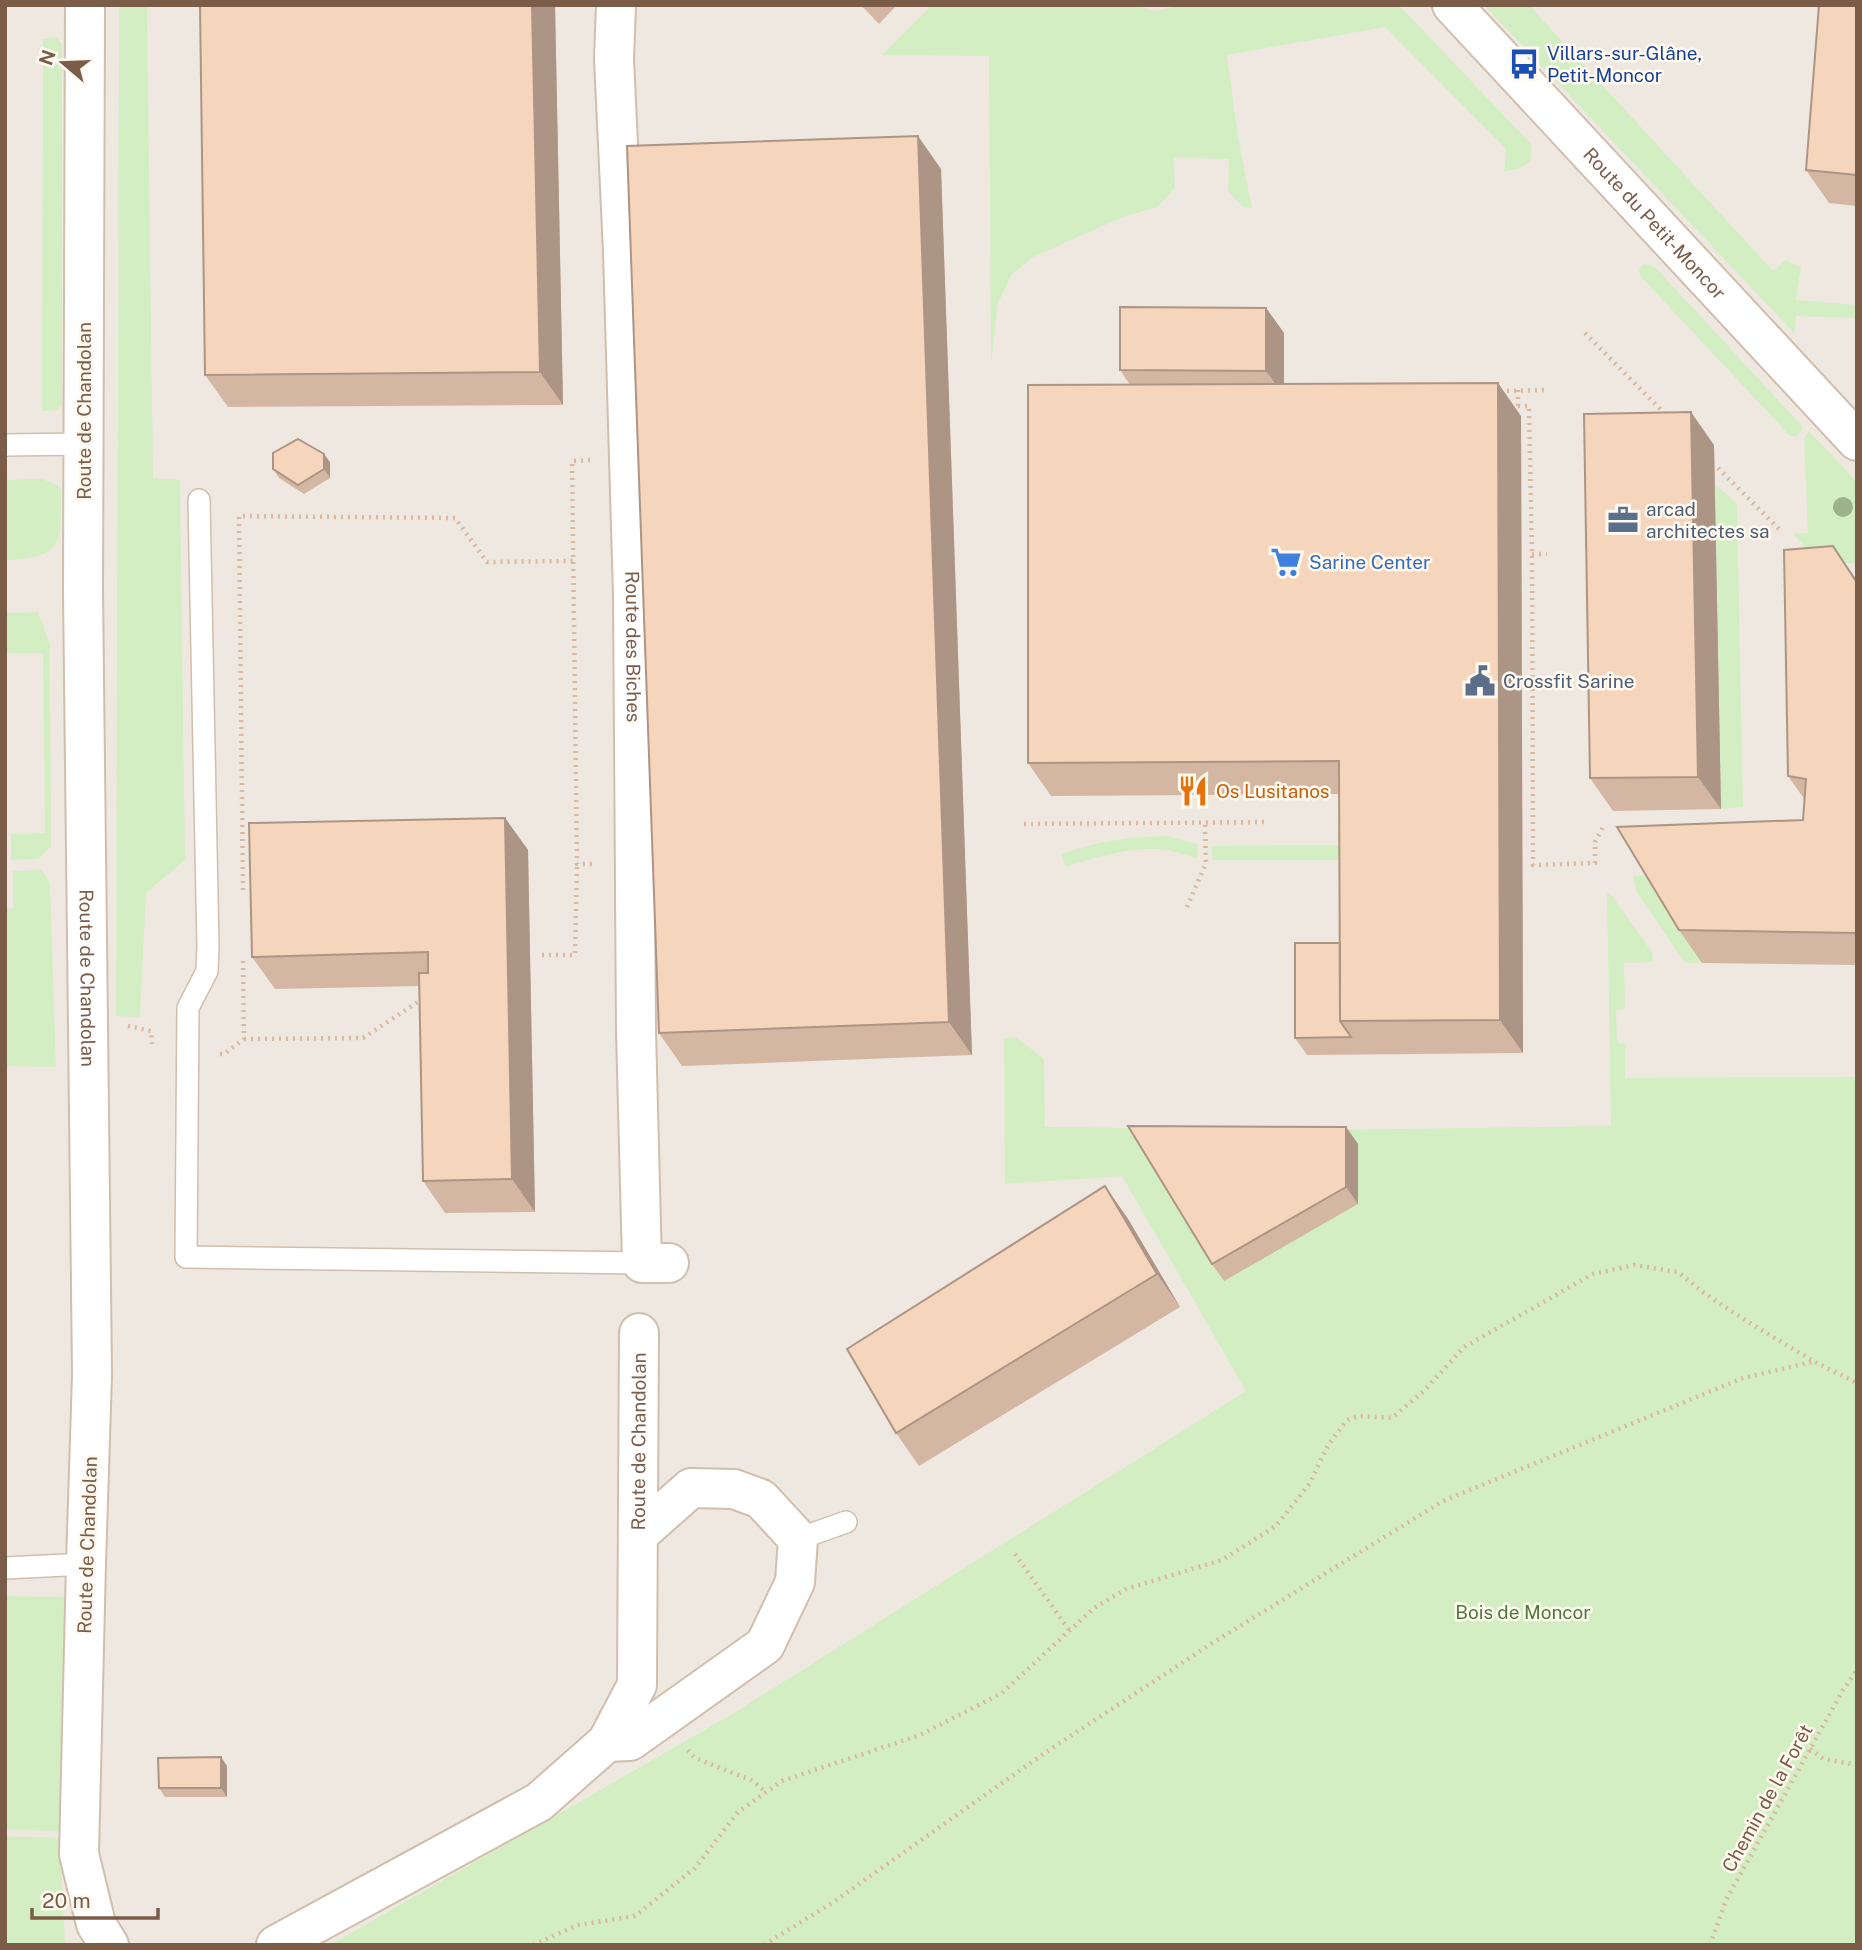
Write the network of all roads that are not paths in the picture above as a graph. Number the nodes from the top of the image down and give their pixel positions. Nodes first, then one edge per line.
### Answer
1 (85, 5) edge
2 (616, 5) edge
3 (1452, 5) edge
4 (1857, 441) edge
5 (84, 444) junction
6 (5, 445) edge
7 (199, 500) dead end
8 (655, 1263) joint
9 (639, 1333) dead end
10 (846, 1522) dead end
11 (639, 1534) junction
12 (798, 1539) junction
13 (86, 1564) junction
14 (5, 1568) edge
15 (607, 1742) junction
16 (109, 1945) edge
17 (276, 1945) edge

1 - 5 street, Route de Chandolan
2 - 8 street, Route des Biches
3 - 4 street, Route du Petit-Moncor
5 - 6 lane
5 - 13 street, Route de Chandolan
7 - 8 lane
9 - 11 street, Route de Chandolan
10 - 12 lane
11 - 12 street
11 - 15 street, Route de Chandolan
12 - 15 street
13 - 14 lane
13 - 16 street, Route de Chandolan
15 - 17 street, Route de Chandolan

